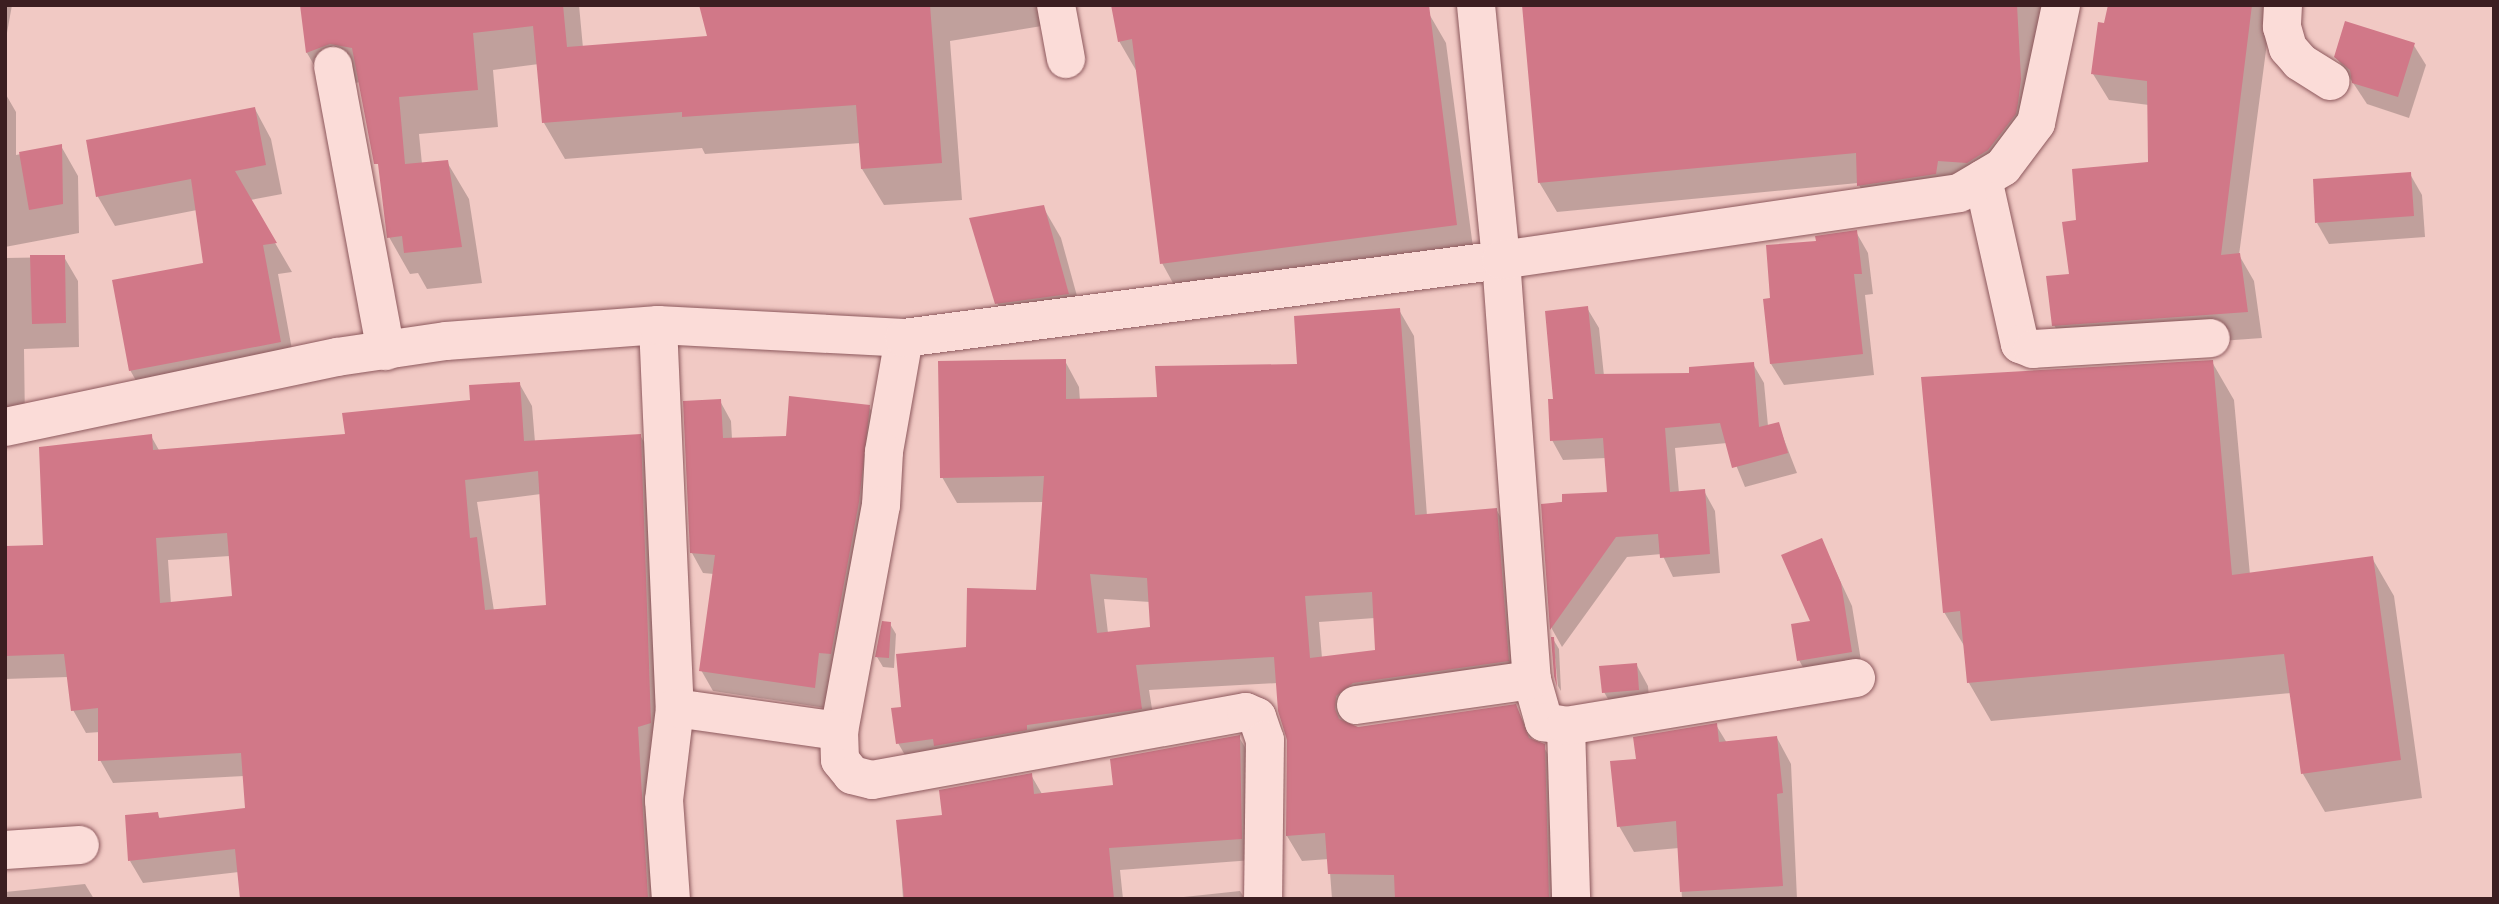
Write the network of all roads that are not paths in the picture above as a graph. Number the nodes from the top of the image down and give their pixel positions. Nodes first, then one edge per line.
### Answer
1 (1056, 5) edge
2 (1476, 5) edge
3 (2061, 5) edge
4 (2283, 5) edge
5 (1066, 59) dead end
6 (333, 66) dead end
7 (2331, 81) dead end
8 (1983, 179) junction
9 (1502, 260) junction
10 (658, 325) junction
11 (904, 338) junction
12 (2211, 338) dead end
13 (386, 351) junction
14 (5, 428) edge
15 (1856, 678) dead end
16 (1532, 680) junction
17 (1356, 705) dead end
18 (675, 708) junction
19 (1566, 726) junction
20 (839, 731) junction
21 (80, 845) dead end
22 (5, 850) edge
23 (671, 899) edge
24 (1263, 899) edge
25 (1571, 899) edge

1 - 5 street
2 - 9 street
3 - 8 street
4 - 7 street
6 - 13 street
8 - 9 street
8 - 12 street
9 - 11 street
9 - 16 street
10 - 11 street
10 - 13 street
10 - 18 street
11 - 20 street
13 - 14 street
15 - 19 street
16 - 17 street
16 - 19 street
18 - 20 street
18 - 23 street
19 - 25 street
20 - 24 street
21 - 22 street

